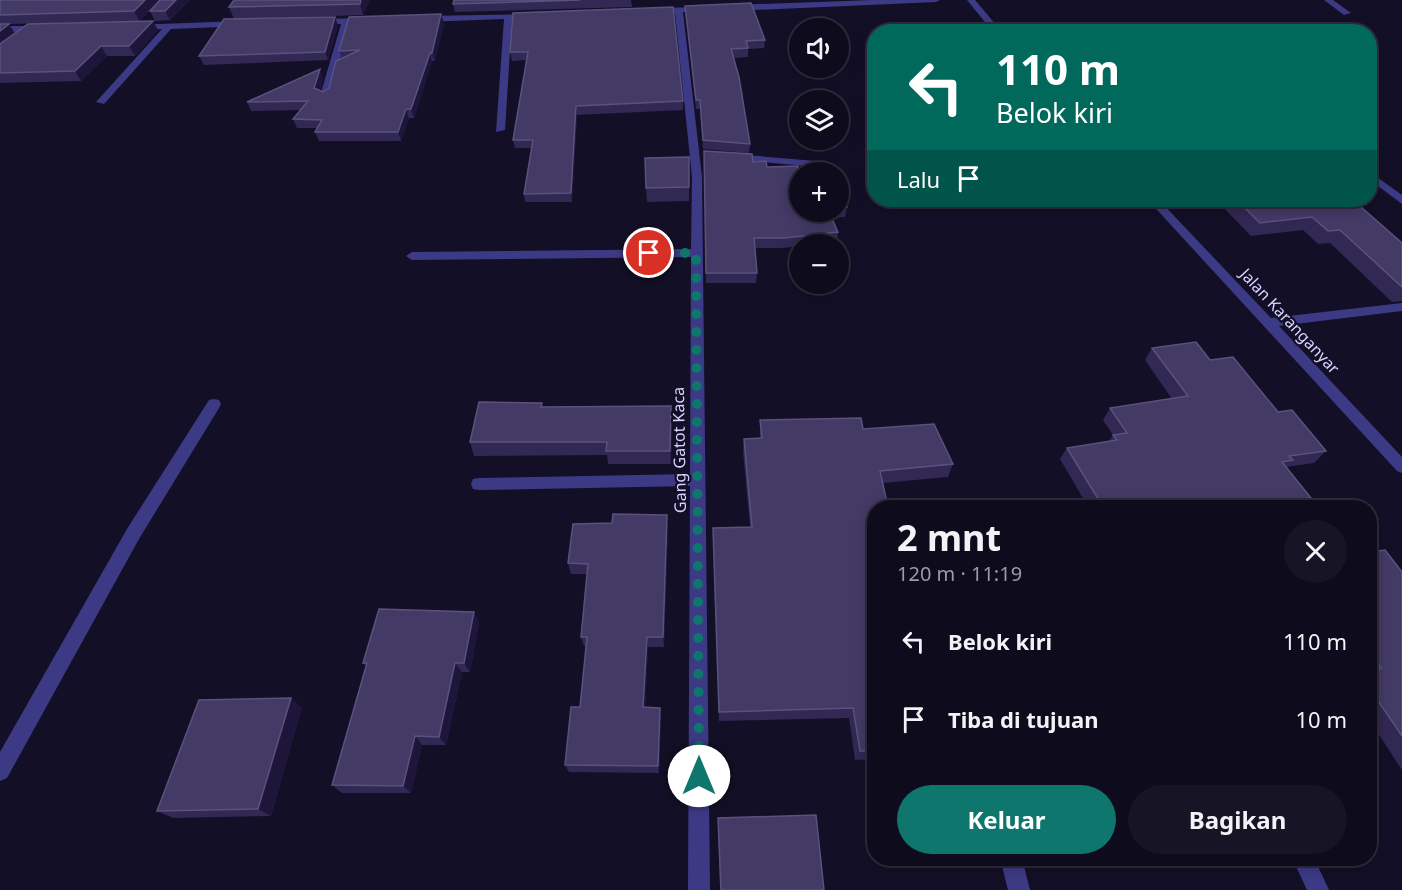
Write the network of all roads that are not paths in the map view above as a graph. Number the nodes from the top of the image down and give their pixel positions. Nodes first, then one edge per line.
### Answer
1 (936, 0) edge
2 (971, 0) edge
3 (1328, 0) edge
4 (714, 9) edge
5 (726, 9) edge
6 (679, 10) junction
7 (648, 12) edge
8 (1347, 13) dead end
9 (154, 14) edge
10 (543, 15) edge
11 (507, 16) junction
12 (414, 20) edge
13 (380, 21) edge
14 (346, 22) junction
15 (312, 23) edge
16 (255, 24) edge
17 (991, 24) edge
18 (141, 27) junction
19 (168, 27) junction
20 (130, 28) edge
21 (0, 29) edge
22 (52, 29) edge
23 (29, 30) junction
24 (15, 42) edge
25 (324, 96) edge
26 (101, 102) dead end
27 (500, 129) dead end
28 (706, 155) junction
29 (791, 162) edge
30 (1377, 181) edge
31 (1402, 201) edge
32 (1160, 207) edge
33 (696, 253) junction
34 (412, 256) dead end
35 (1402, 307) edge
36 (1270, 323) junction
37 (214, 404) dead end
38 (1402, 467) edge
39 (698, 480) junction
40 (478, 484) dead end
41 (0, 771) edge
42 (1013, 866) edge
43 (1307, 866) edge
44 (699, 890) edge
45 (1019, 890) edge
46 (1318, 890) edge

1 - 5 street
2 - 17 street
3 - 8 street
4 - 6 street
6 - 7 street
6 - 28 street, Gang Gatot Kaca
9 - 18 street
10 - 11 street
11 - 12 street
11 - 27 street
13 - 14 street
14 - 15 street
14 - 25 street
16 - 19 street
18 - 19 street
18 - 20 street
19 - 26 street
21 - 23 street
22 - 23 street
23 - 24 street
28 - 29 street
28 - 33 street, Gang Gatot Kaca
30 - 31 street
32 - 36 street, Jalan Karanganyar
33 - 34 street
33 - 39 street, Gang Gatot Kaca
35 - 36 street
36 - 38 street, Jalan Karanganyar
37 - 41 street
39 - 40 street
39 - 44 street, Gang Gatot Kaca
42 - 45 street
43 - 46 street

